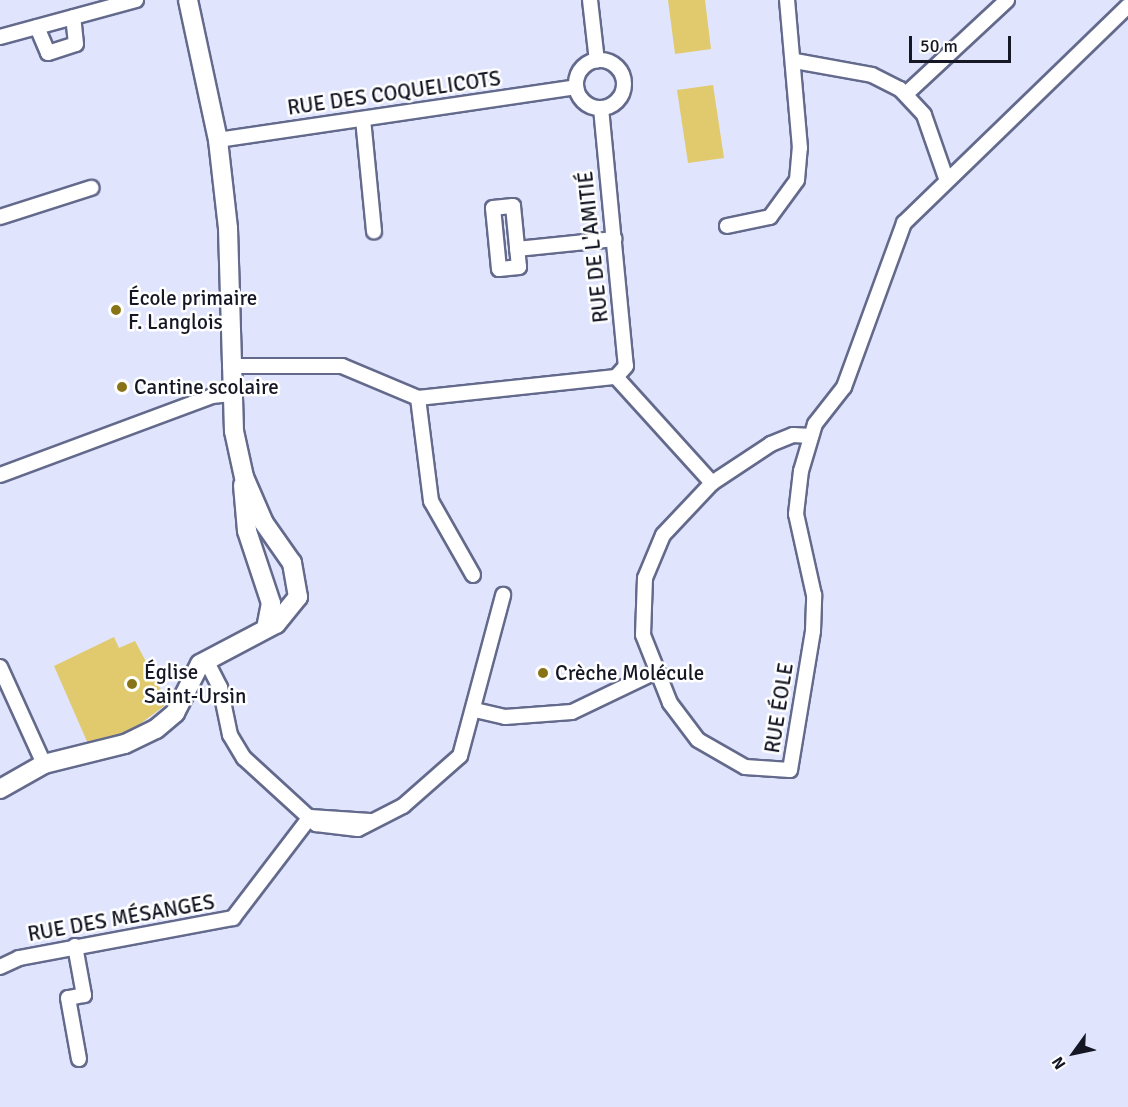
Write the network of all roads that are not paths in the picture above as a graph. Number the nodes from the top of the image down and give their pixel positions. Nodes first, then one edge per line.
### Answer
1 (136, 0) edge
2 (188, 0) edge
3 (590, 0) edge
4 (788, 0) edge
5 (1007, 0) edge
6 (1128, 6) edge
7 (73, 17) junction
8 (37, 27) junction
9 (0, 37) edge
10 (597, 61) junction
11 (795, 61) junction
12 (576, 87) junction
13 (906, 94) junction
14 (601, 108) junction
15 (363, 119) junction
16 (218, 140) junction
17 (946, 177) junction
18 (91, 188) dead end
19 (0, 217) edge
20 (727, 226) dead end
21 (374, 231) dead end
22 (614, 239) junction
23 (517, 249) dead end
24 (230, 366) junction
25 (616, 376) junction
26 (231, 394) junction
27 (418, 398) junction
28 (811, 436) junction
29 (0, 475) edge
30 (244, 477) junction
31 (712, 483) junction
32 (473, 575) dead end
33 (503, 595) dead end
34 (271, 603) junction
35 (295, 605) junction
36 (266, 628) junction
37 (206, 660) junction
38 (0, 667) edge
39 (655, 672) junction
40 (475, 710) junction
41 (45, 764) junction
42 (0, 789) edge
43 (310, 817) junction
44 (75, 946) junction
45 (0, 967) edge
46 (79, 1059) dead end

1 - 7 street
2 - 16 street
3 - 10 street
4 - 11 street
5 - 13 street
6 - 17 street
7 - 8 street
7 - 8 street
8 - 9 street
10 - 12 street
10 - 14 street
11 - 13 street
11 - 20 street
12 - 14 street
12 - 15 street, RUE DES COQUELICOTS
13 - 17 street
14 - 22 street, RUE DE L'AMITIÉ
15 - 16 street, RUE DES COQUELICOTS
15 - 21 street
16 - 24 street
17 - 28 street, RUE ÉOLE
18 - 19 street
22 - 23 street
22 - 25 street, RUE DE L'AMITIÉ
24 - 26 street
24 - 27 street
25 - 27 street
25 - 31 street
26 - 29 street
26 - 30 street
27 - 32 street
28 - 31 street, RUE ÉOLE
28 - 39 street, RUE ÉOLE
30 - 34 street
30 - 35 street
31 - 39 street, RUE ÉOLE
33 - 40 street
34 - 35 street
34 - 36 street
35 - 36 street
36 - 37 street
37 - 41 street
37 - 43 street
38 - 41 street
39 - 40 street
40 - 43 street
41 - 42 street
43 - 44 street, RUE DES MÉSANGES
44 - 45 street, RUE DES MÉSANGES
44 - 46 street

